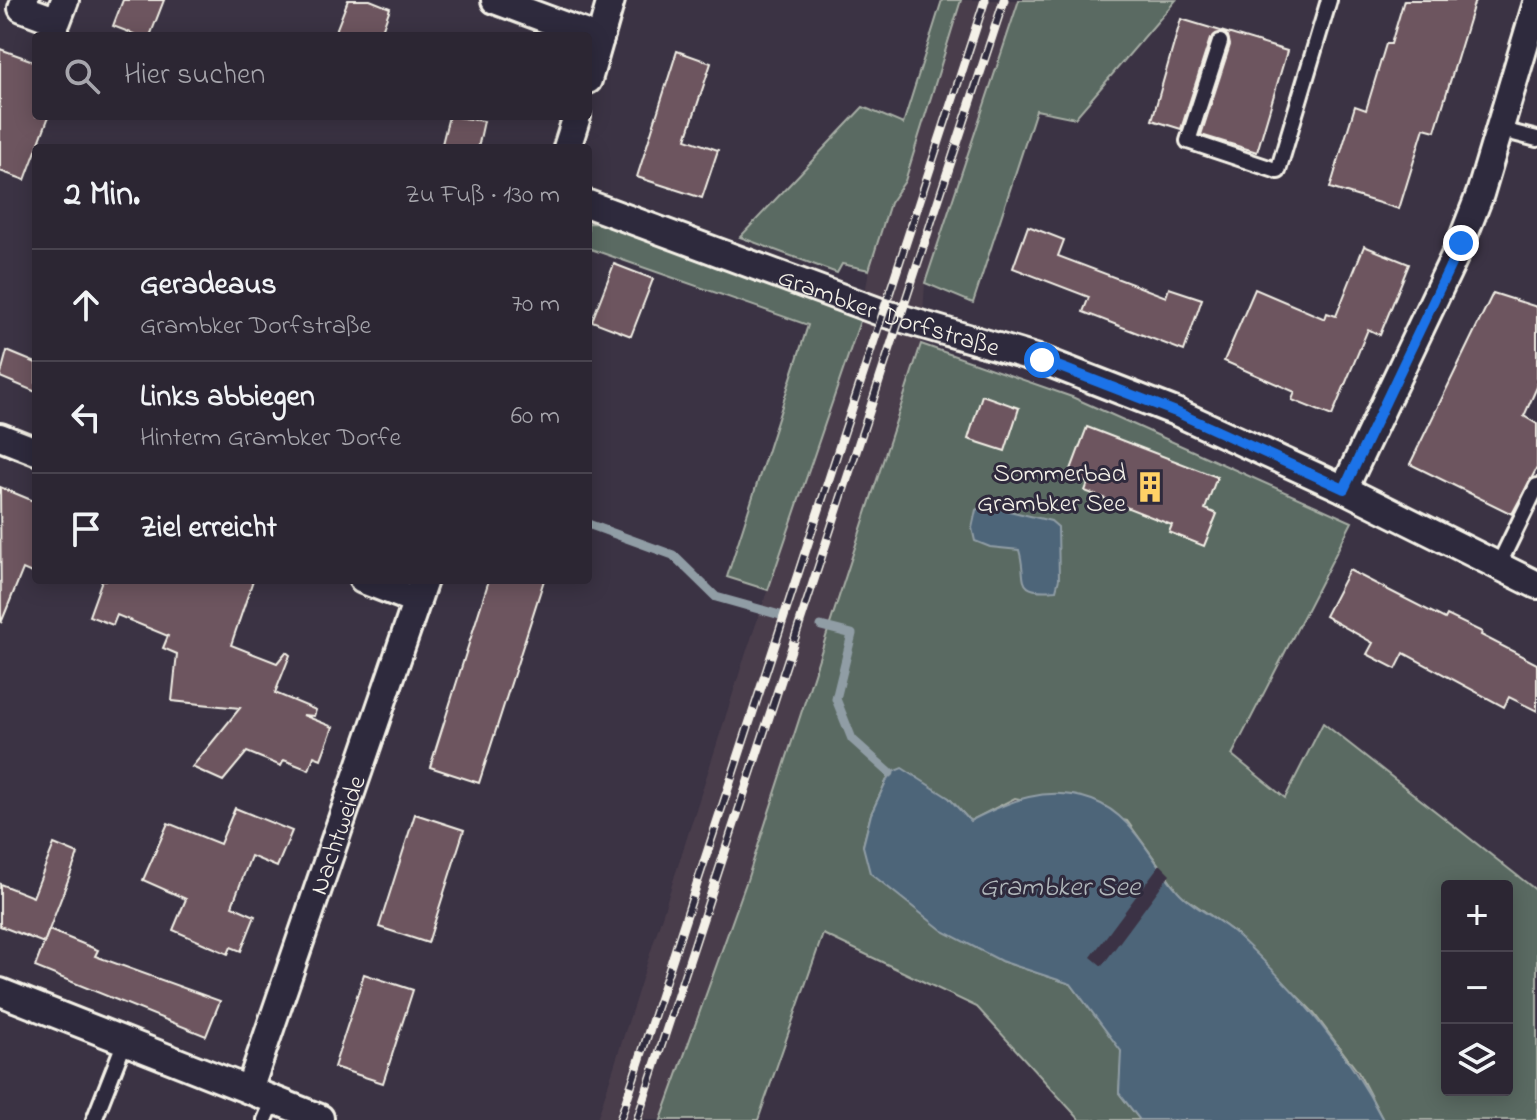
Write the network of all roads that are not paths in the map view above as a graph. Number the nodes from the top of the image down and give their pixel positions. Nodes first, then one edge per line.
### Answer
1 (25, 0) edge
2 (65, 0) edge
3 (495, 0) edge
4 (611, 0) edge
5 (1329, 0) edge
6 (1537, 3) edge
7 (581, 32) edge
8 (592, 36) edge
9 (600, 39) junction
10 (1220, 42) dead end
11 (592, 66) edge
12 (576, 120) edge
13 (1498, 129) junction
14 (1537, 139) edge
15 (568, 144) edge
16 (592, 205) edge
17 (0, 437) edge
18 (32, 449) edge
19 (1537, 486) edge
20 (1344, 489) junction
21 (1498, 566) junction
22 (386, 584) edge
23 (1537, 585) edge
24 (420, 590) edge
25 (0, 992) edge
26 (125, 1041) junction
27 (249, 1090) junction
28 (270, 1110) edge
29 (329, 1119) edge
30 (94, 1120) edge

1 - 2 street
3 - 7 street
4 - 9 street
5 - 10 lane
6 - 13 street
8 - 9 street
9 - 11 street
12 - 15 street
13 - 14 lane
13 - 20 street
16 - 20 street, Grambker Dorfstraße
17 - 18 street
19 - 21 lane
20 - 21 street, Grambker Dorfstraße
21 - 23 street, Grambker Dorfstraße
22 - 24 street
24 - 27 street, Nachtweide
25 - 26 street
26 - 27 street
26 - 30 lane
27 - 28 street
28 - 29 street

